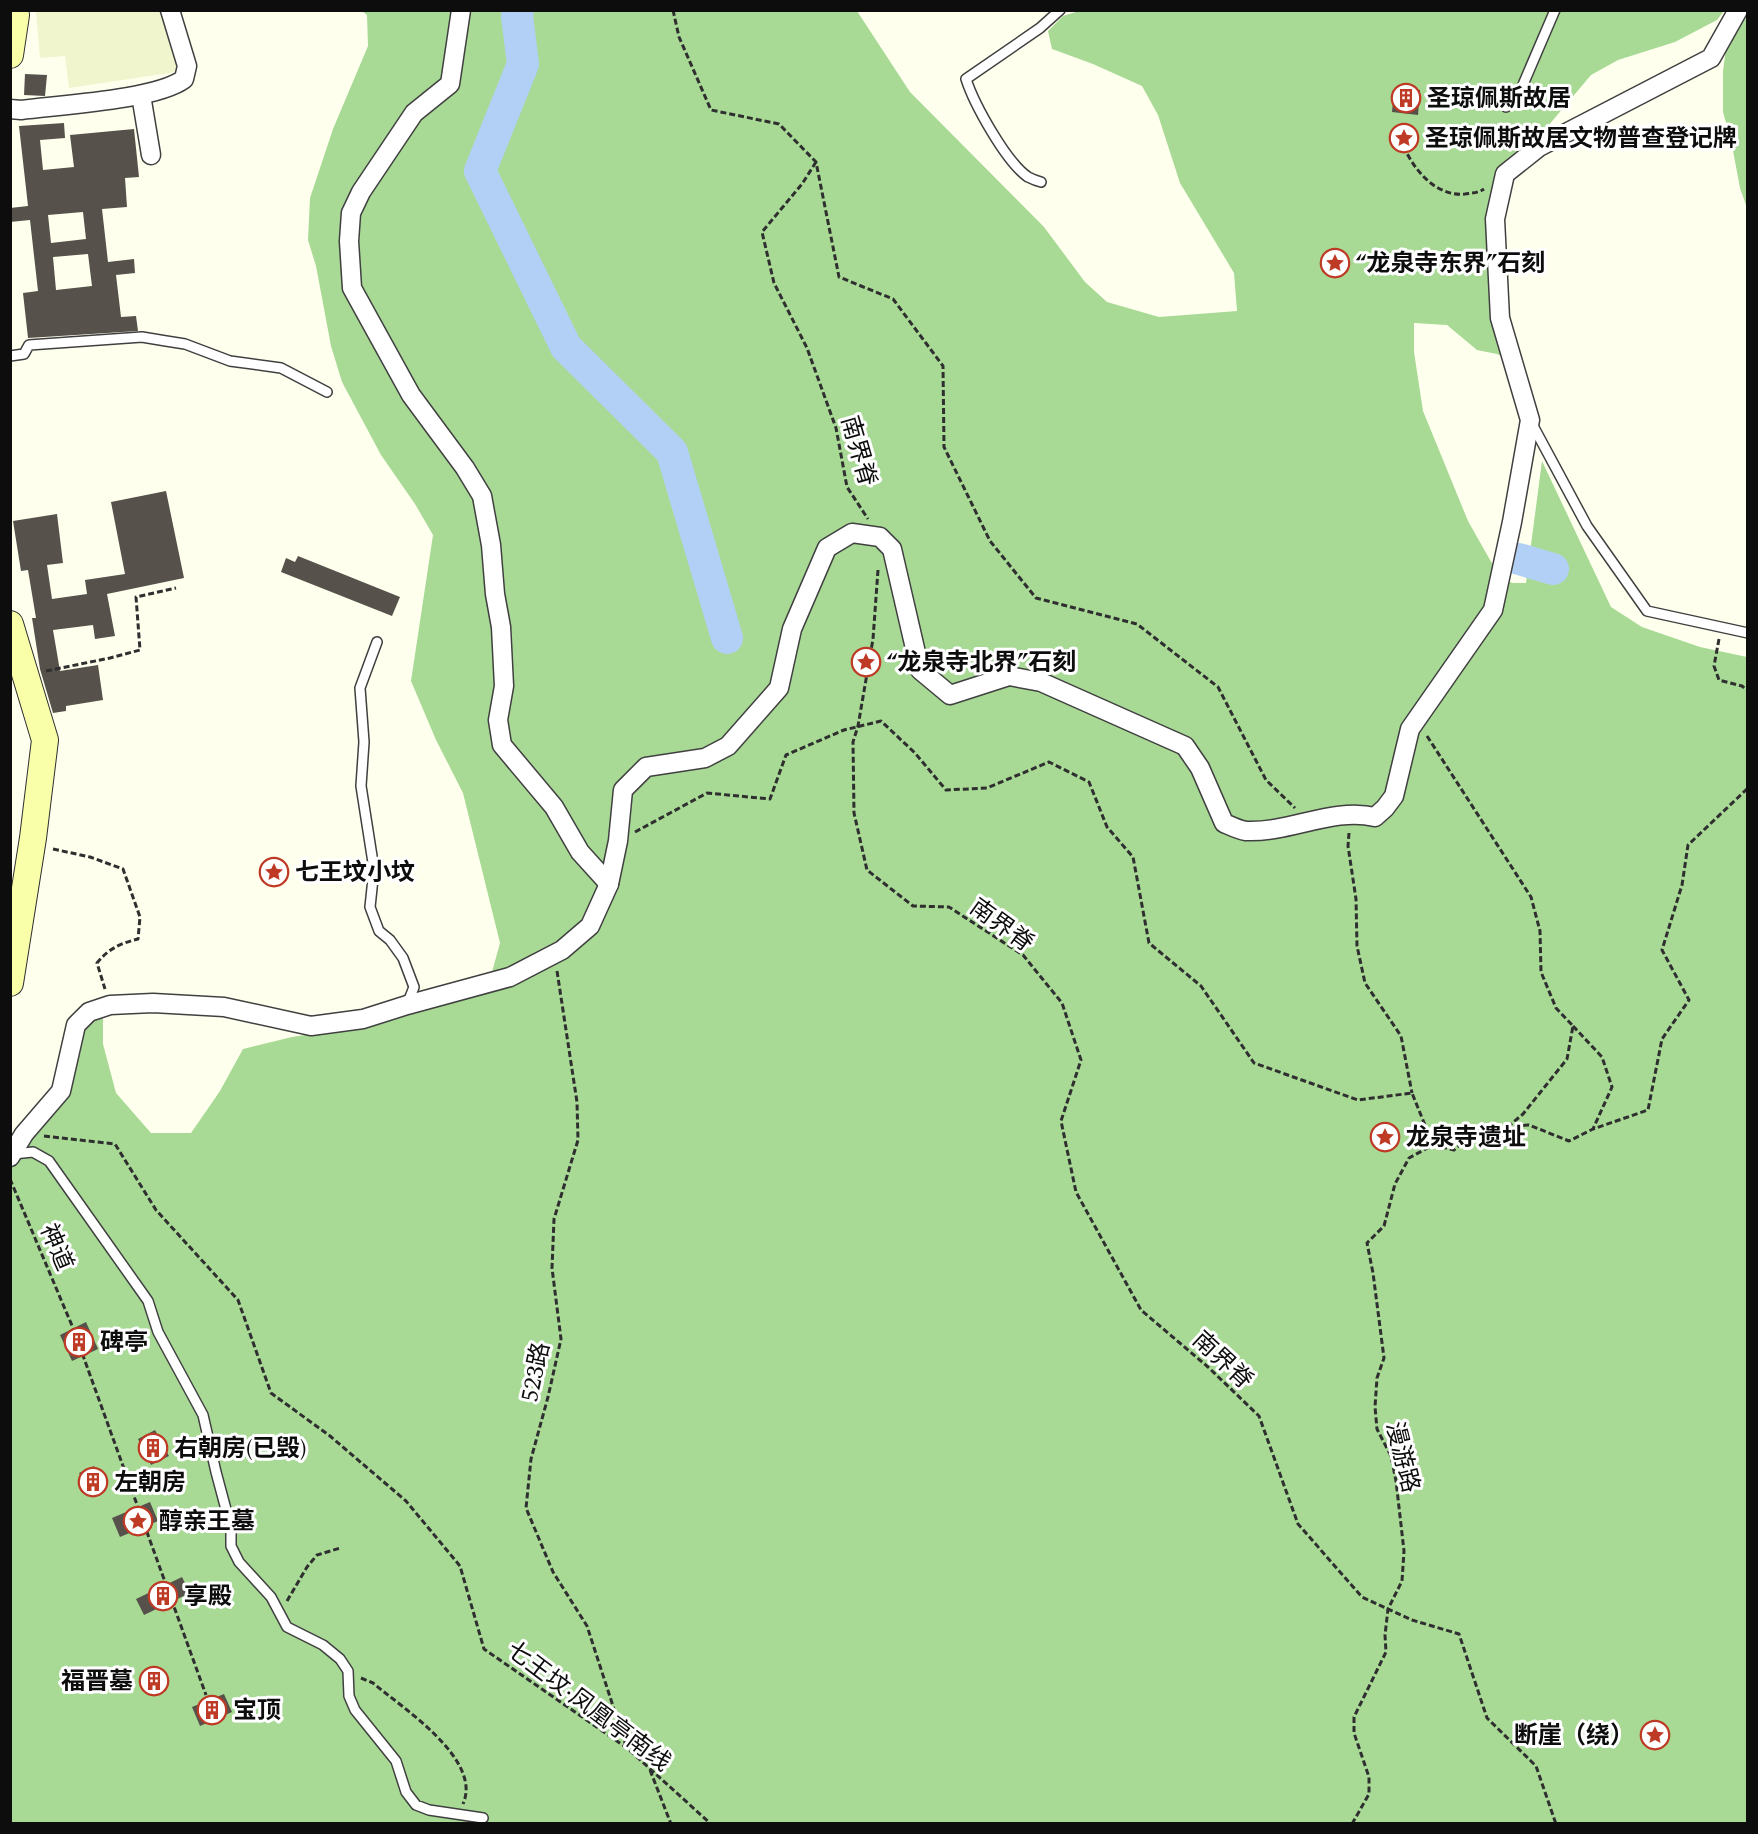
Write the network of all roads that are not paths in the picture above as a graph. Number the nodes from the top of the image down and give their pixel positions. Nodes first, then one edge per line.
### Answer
1 (14, 10) edge
2 (170, 10) edge
3 (461, 10) edge
4 (1060, 10) edge
5 (1555, 10) edge
6 (1738, 10) edge
7 (10, 55) edge
8 (141, 95) junction
9 (1506, 107) dead end
10 (10, 109) edge
11 (151, 155) dead end
12 (1041, 182) dead end
13 (10, 356) edge
14 (327, 392) dead end
15 (1530, 420) junction
16 (10, 624) edge
17 (1748, 633) edge
18 (377, 642) dead end
19 (609, 884) junction
20 (10, 983) edge
21 (407, 1005) junction
22 (11, 1155) edge
23 (483, 1818) dead end

1 - 7 street
2 - 8 street
3 - 19 street
4 - 12 lane
5 - 9 lane
6 - 15 street
8 - 10 street
8 - 11 street
13 - 14 lane
15 - 17 lane
15 - 19 street
16 - 20 street
18 - 21 lane
19 - 21 street
21 - 22 street
22 - 23 lane

